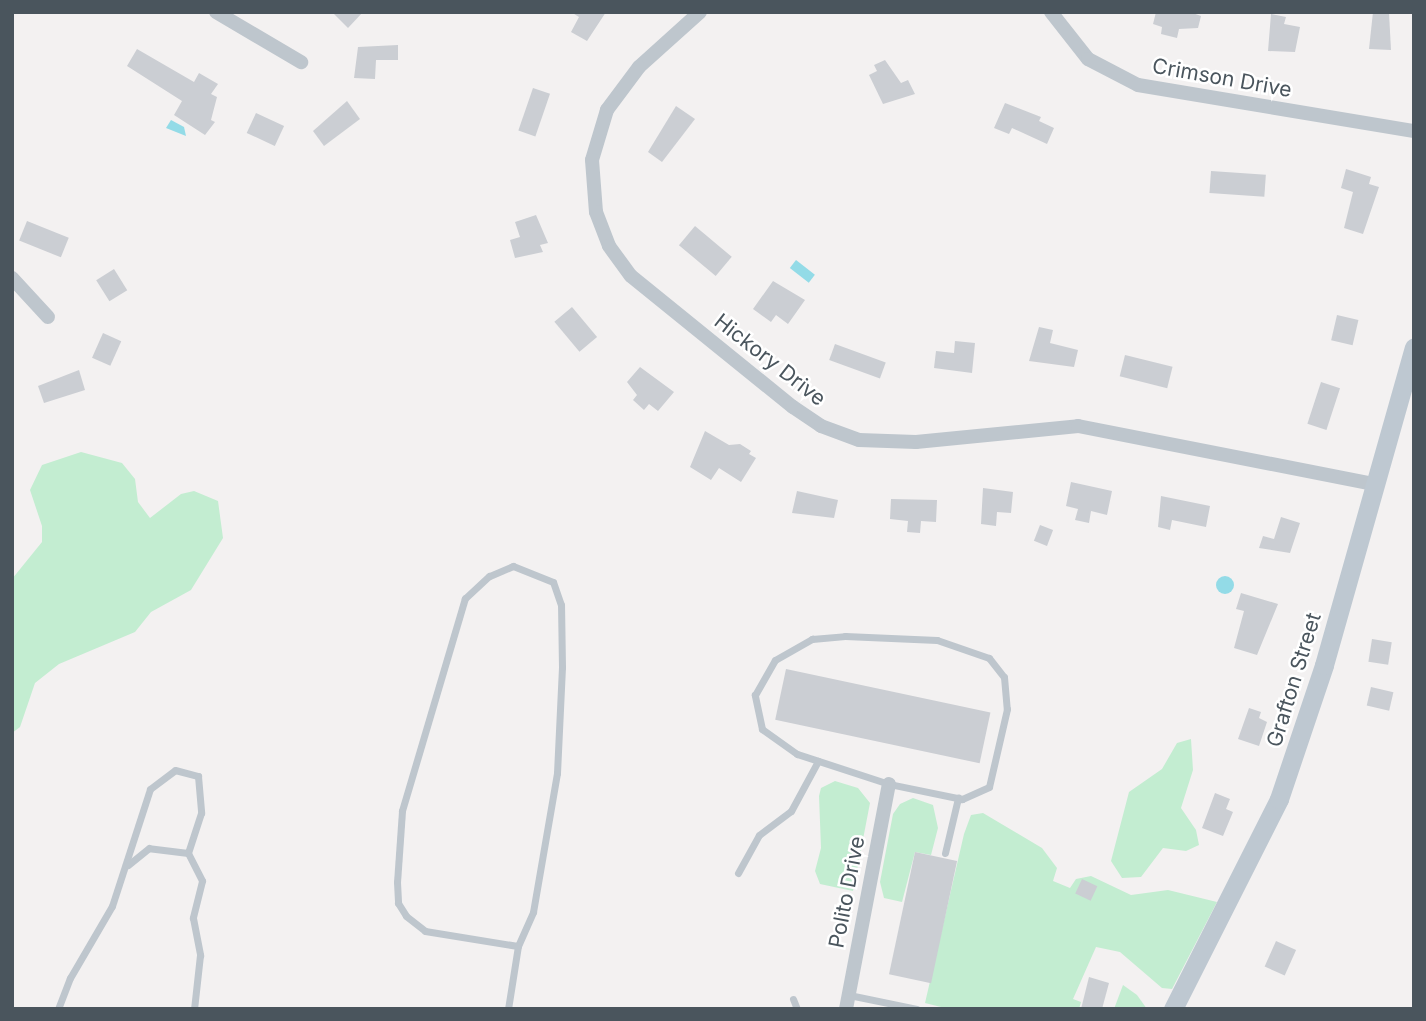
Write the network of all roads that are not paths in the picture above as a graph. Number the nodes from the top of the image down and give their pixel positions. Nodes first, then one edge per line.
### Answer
1 (216, 12) edge
2 (700, 12) edge
3 (1051, 12) edge
4 (301, 62) dead end
5 (1414, 131) edge
6 (12, 278) edge
7 (48, 317) dead end
8 (1414, 347) edge
9 (1375, 484) junction
10 (818, 761) junction
11 (889, 784) junction
12 (958, 798) junction
13 (188, 853) junction
14 (945, 853) dead end
15 (128, 865) junction
16 (738, 873) dead end
17 (518, 946) junction
18 (793, 999) dead end
19 (847, 1002) edge
20 (58, 1009) edge
21 (194, 1009) edge
22 (508, 1009) edge
23 (797, 1009) edge
24 (916, 1009) edge
25 (1173, 1009) edge

1 - 4 street
2 - 9 street, Hickory Drive
3 - 5 street, Crimson Drive
6 - 7 street
8 - 9 street, Grafton Street
9 - 25 street, Grafton Street
10 - 11 lane
10 - 12 lane
10 - 16 lane
11 - 12 lane
11 - 19 street, Polito Drive
12 - 14 lane
13 - 15 lane
13 - 15 lane
13 - 21 lane
15 - 20 lane
17 - 17 lane
17 - 22 lane
18 - 23 lane
19 - 24 lane

